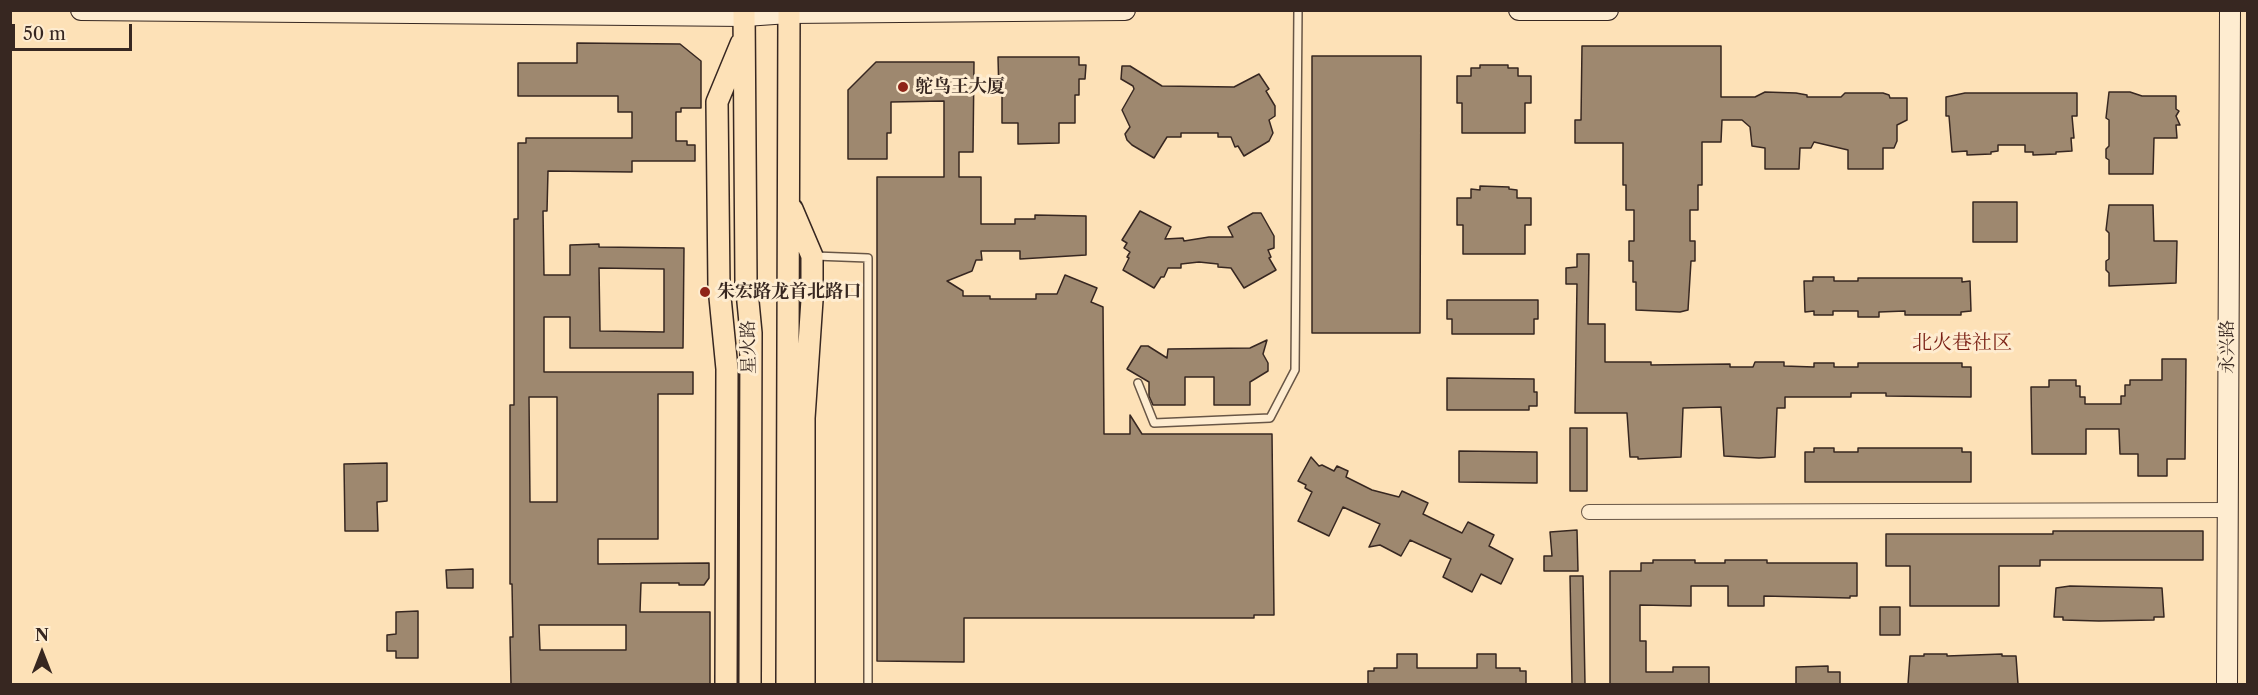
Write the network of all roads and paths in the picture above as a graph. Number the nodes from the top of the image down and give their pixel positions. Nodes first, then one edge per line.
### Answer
1 (81, 10) edge
2 (1125, 10) edge
3 (1298, 10) edge
4 (1519, 10) edge
5 (1608, 10) edge
6 (2230, 10) edge
7 (1580, 11) edge
8 (789, 12) edge
9 (744, 20) edge
10 (788, 201) junction
11 (812, 256) junction
12 (723, 317) junction
13 (1138, 383) dead end
14 (750, 404) junction
15 (2228, 510) junction
16 (1589, 512) dead end
17 (727, 560) junction
18 (750, 560) junction
19 (726, 684) edge
20 (750, 684) edge
21 (787, 684) edge
22 (804, 684) edge
23 (868, 684) edge
24 (2227, 684) edge

1 - 9 street
2 - 8 street
3 - 13 lane
4 - 7 street
5 - 7 street
6 - 15 street, 永兴路
8 - 9 street
8 - 10 main road
9 - 12 main road
9 - 14 main road, 星火路
10 - 11 main road
10 - 21 main road
11 - 22 main road
11 - 23 lane
12 - 14 main road
12 - 17 main road
14 - 18 main road, 星火路
15 - 16 street
15 - 24 street, 永兴路
17 - 18 main road
17 - 19 main road
18 - 20 main road, 星火路

